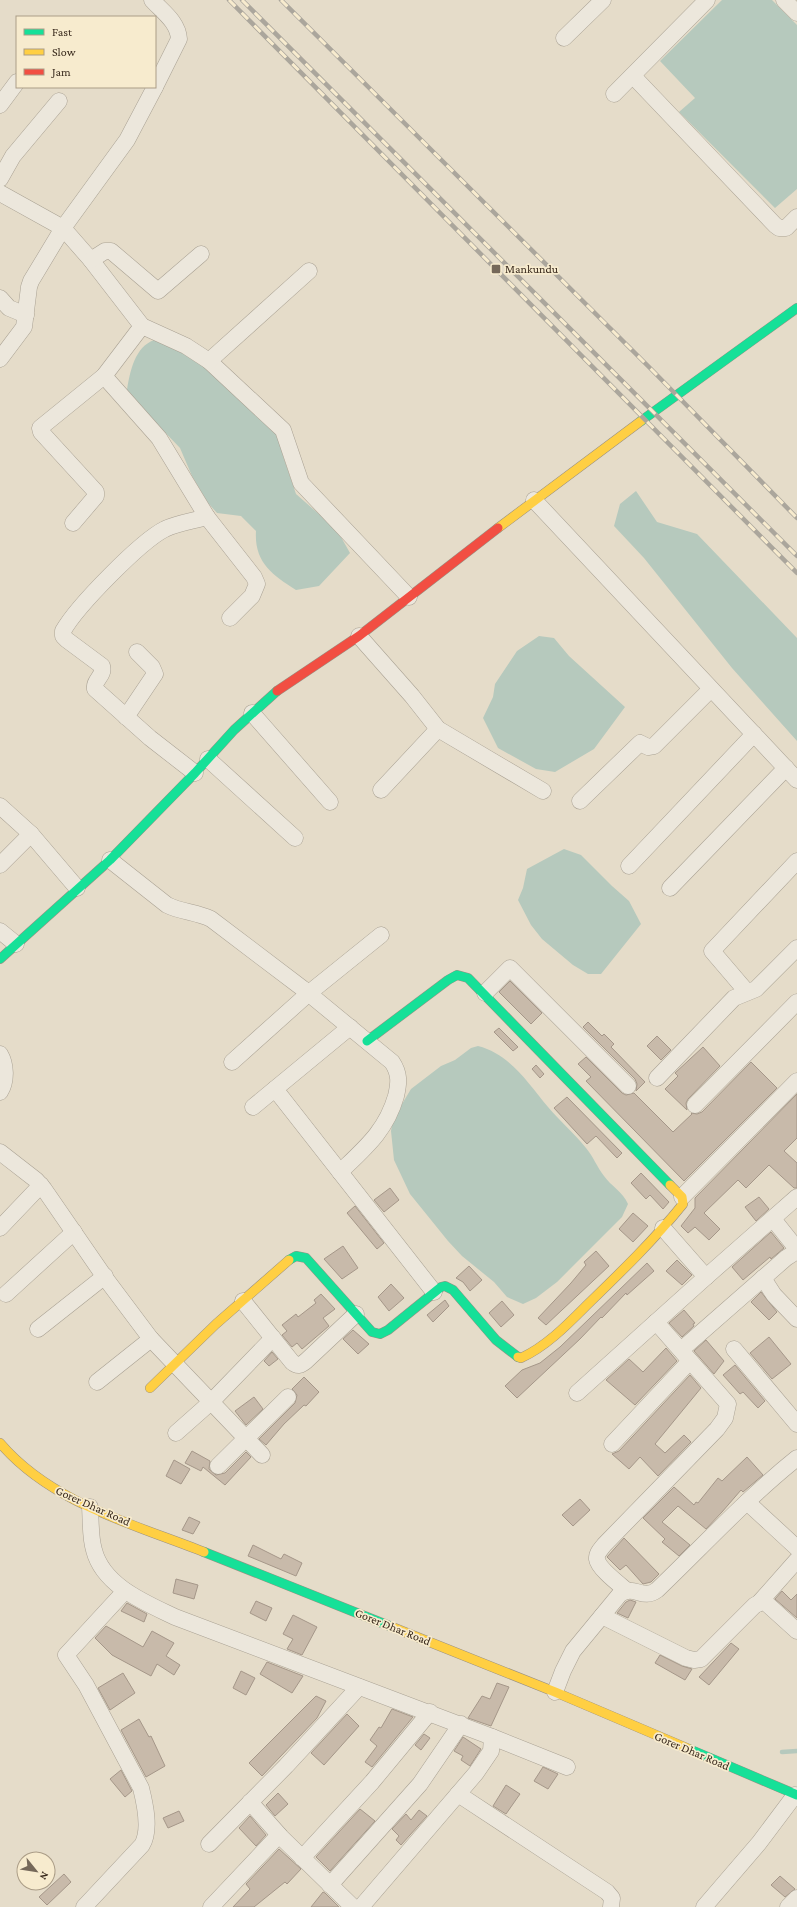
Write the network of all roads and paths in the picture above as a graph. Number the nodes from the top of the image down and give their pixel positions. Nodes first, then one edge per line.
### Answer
1 (152, 0) edge
2 (603, 0) edge
3 (707, 0) edge
4 (784, 0) edge
5 (797, 13) edge
6 (564, 38) dead end
7 (633, 76) junction
8 (16, 83) edge
9 (156, 85) edge
10 (154, 88) edge
11 (614, 94) dead end
12 (59, 101) dead end
13 (0, 105) edge
14 (0, 179) edge
15 (0, 194) edge
16 (797, 217) edge
17 (63, 228) junction
18 (201, 254) dead end
19 (91, 260) junction
20 (309, 271) dead end
21 (0, 298) edge
22 (797, 308) edge
23 (26, 316) junction
24 (142, 326) junction
25 (0, 359) edge
26 (209, 361) junction
27 (104, 376) junction
28 (534, 500) junction
29 (207, 517) junction
30 (73, 523) dead end
31 (409, 597) junction
32 (230, 618) dead end
33 (359, 636) junction
34 (137, 652) dead end
35 (711, 689) junction
36 (252, 713) junction
37 (126, 717) junction
38 (438, 729) junction
39 (754, 734) junction
40 (208, 759) junction
41 (786, 768) junction
42 (195, 773) junction
43 (797, 780) edge
44 (381, 790) dead end
45 (543, 791) dead end
46 (580, 801) dead end
47 (330, 802) dead end
48 (0, 806) edge
49 (31, 834) junction
50 (295, 838) dead end
51 (110, 860) junction
52 (797, 861) edge
53 (0, 865) edge
54 (629, 866) dead end
55 (78, 888) junction
56 (670, 888) dead end
57 (0, 931) edge
58 (381, 935) dead end
59 (16, 944) junction
60 (797, 948) edge
61 (0, 959) edge
62 (747, 992) junction
63 (309, 993) junction
64 (485, 993) junction
65 (797, 1002) edge
66 (350, 1027) junction
67 (367, 1040) junction
68 (0, 1054) edge
69 (232, 1062) dead end
70 (657, 1078) dead end
71 (797, 1081) edge
72 (628, 1086) dead end
73 (275, 1089) junction
74 (0, 1092) edge
75 (695, 1105) dead end
76 (253, 1107) dead end
77 (0, 1152) edge
78 (340, 1172) junction
79 (40, 1185) junction
80 (682, 1197) junction
81 (797, 1197) edge
82 (773, 1219) junction
83 (0, 1228) edge
84 (664, 1228) junction
85 (74, 1232) junction
86 (797, 1250) edge
87 (105, 1276) junction
88 (706, 1277) junction
89 (763, 1278) junction
90 (434, 1292) junction
91 (6, 1294) dead end
92 (243, 1301) junction
93 (356, 1314) junction
94 (797, 1319) edge
95 (656, 1322) junction
96 (38, 1329) dead end
97 (273, 1338) junction
98 (151, 1339) junction
99 (734, 1349) dead end
100 (685, 1355) junction
101 (175, 1365) junction
102 (97, 1382) dead end
103 (150, 1388) dead end
104 (577, 1393) dead end
105 (288, 1397) dead end
106 (211, 1402) junction
107 (797, 1424) edge
108 (176, 1433) dead end
109 (245, 1437) junction
110 (0, 1443) edge
111 (612, 1444) dead end
112 (262, 1455) dead end
113 (797, 1458) edge
114 (218, 1466) dead end
115 (747, 1502) junction
116 (90, 1507) junction
117 (797, 1548) edge
118 (797, 1560) edge
119 (626, 1590) junction
120 (126, 1591) junction
121 (758, 1604) junction
122 (602, 1616) junction
123 (797, 1631) edge
124 (359, 1687) junction
125 (555, 1692) junction
126 (430, 1712) junction
127 (461, 1724) junction
128 (492, 1737) junction
129 (567, 1767) dead end
130 (458, 1794) junction
131 (796, 1795) edge
132 (250, 1802) junction
133 (279, 1835) junction
134 (209, 1844) dead end
135 (302, 1858) junction
136 (330, 1885) junction
137 (797, 1898) edge
138 (84, 1907) edge
139 (211, 1907) edge
140 (353, 1907) edge
141 (361, 1907) edge
142 (611, 1907) edge
143 (704, 1907) edge
144 (788, 1907) edge

1 - 9 street
2 - 6 street
3 - 7 street
4 - 5 street
7 - 11 street
7 - 16 street
8 - 13 street
10 - 17 street
12 - 14 street
15 - 17 street
17 - 19 street
17 - 23 street
18 - 19 street
19 - 24 street
20 - 26 street
21 - 23 street
22 - 28 street
23 - 25 street
24 - 26 street
24 - 27 street
26 - 31 street
27 - 29 street
27 - 30 street
28 - 31 street
28 - 35 street
29 - 32 street
29 - 37 street
31 - 33 street
33 - 36 street
33 - 38 street
34 - 37 street
35 - 39 street
35 - 46 street
36 - 40 street
36 - 47 street
37 - 42 street
38 - 44 street
38 - 45 street
39 - 41 street
39 - 54 street
40 - 42 street
40 - 50 street
41 - 43 street
41 - 56 street
42 - 51 street
48 - 49 street
49 - 53 street
49 - 55 street
51 - 55 street
51 - 63 street
52 - 62 street
55 - 59 street
57 - 59 street
58 - 63 street
59 - 61 street
60 - 62 street
62 - 70 street
63 - 66 street
63 - 69 street
64 - 67 street
64 - 72 street
64 - 80 street
65 - 75 street
66 - 67 street
66 - 73 street
67 - 78 street
68 - 74 street
71 - 80 street
73 - 76 street
73 - 78 street
77 - 79 street
78 - 90 street
79 - 83 street
79 - 85 street
80 - 84 street
81 - 82 street
82 - 86 street
82 - 88 street
84 - 88 street
84 - 90 street
85 - 87 street
85 - 91 street
86 - 89 street
87 - 96 street
87 - 98 street
88 - 95 street
89 - 94 street
89 - 100 street
90 - 93 street
92 - 93 street
92 - 97 street
92 - 101 street
93 - 97 street
95 - 100 street
95 - 104 street
97 - 106 street
98 - 101 street
98 - 102 street
99 - 107 street
100 - 111 street
100 - 119 street
101 - 103 street
101 - 106 street
105 - 109 street
106 - 108 street
106 - 109 street
109 - 112 street
109 - 114 street
110 - 116 street, Gorer Dhar Road
113 - 115 street
115 - 117 street
115 - 119 street
116 - 120 street
116 - 125 street, Gorer Dhar Road
118 - 121 street
119 - 122 street
120 - 124 street
120 - 138 street
121 - 122 street
121 - 123 street
122 - 125 street
124 - 126 street
124 - 132 street
125 - 131 street, Gorer Dhar Road
126 - 127 street
126 - 135 street
127 - 128 street
127 - 136 street
128 - 129 street
128 - 130 street
130 - 141 street
130 - 142 street
131 - 143 street
132 - 133 street
132 - 134 street
133 - 135 street
133 - 139 street
135 - 136 street
136 - 140 street
137 - 144 street

